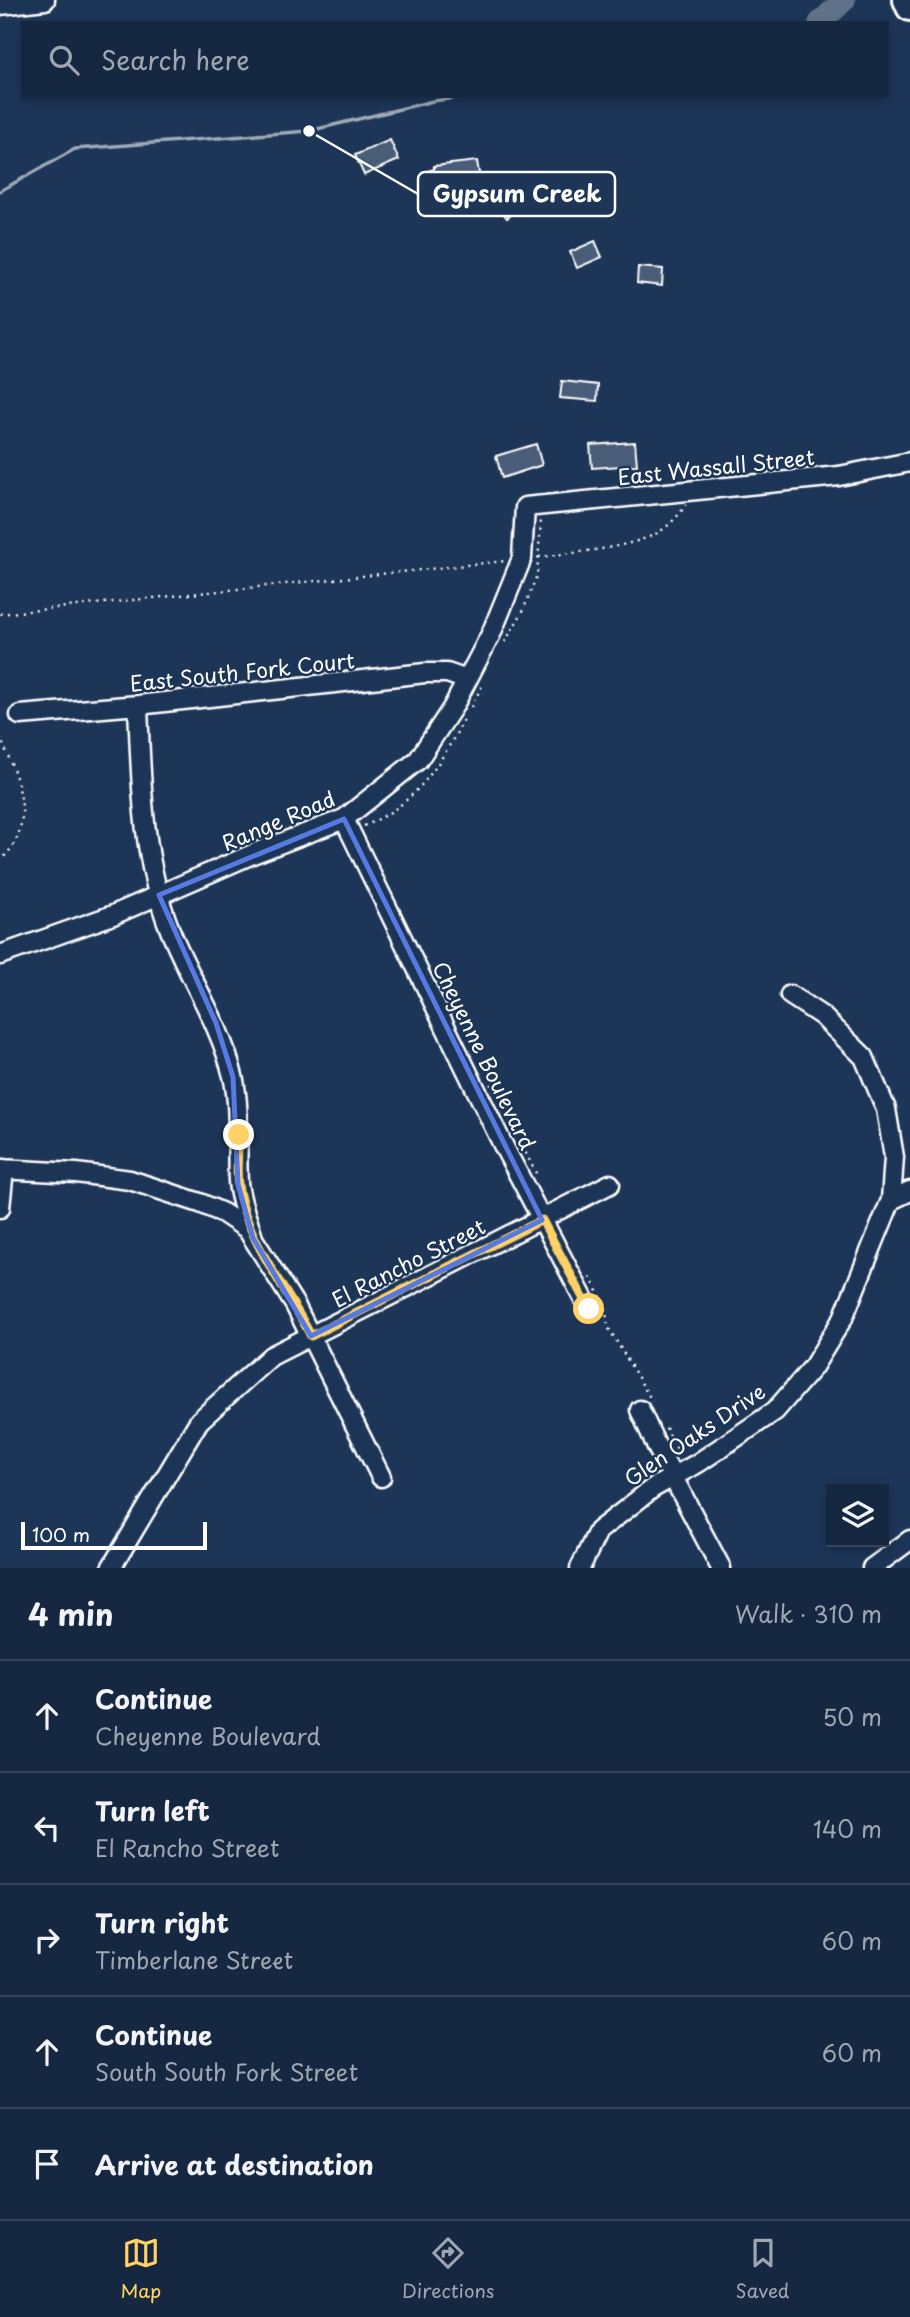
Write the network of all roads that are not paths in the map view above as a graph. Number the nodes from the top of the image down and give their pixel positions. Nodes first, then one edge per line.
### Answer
1 (45, 0) edge
2 (907, 0) edge
3 (0, 5) edge
4 (910, 6) edge
5 (910, 462) edge
6 (525, 507) joint
7 (467, 680) junction
8 (138, 705) junction
9 (20, 715) dead end
10 (344, 819) junction
11 (159, 895) junction
12 (0, 955) edge
13 (790, 995) dead end
14 (2, 1169) edge
15 (611, 1184) dead end
16 (910, 1191) edge
17 (891, 1200) junction
18 (0, 1208) edge
19 (542, 1220) junction
20 (253, 1238) junction
21 (589, 1309) dead end
22 (311, 1336) junction
23 (648, 1410) road end
24 (680, 1473) junction
25 (381, 1477) dead end
26 (910, 1541) edge
27 (111, 1568) edge
28 (580, 1568) edge
29 (721, 1568) edge
30 (872, 1568) edge

1 - 3 street
2 - 4 highway
5 - 6 street, East Wassall Street
6 - 7 street, Range Road
7 - 8 street, East South Fork Court
7 - 10 street, Range Road
8 - 9 street, East South Fork Court
8 - 11 street
10 - 11 street, Range Road
10 - 19 street, Cheyenne Boulevard
11 - 12 street, Range Road
11 - 20 street
13 - 17 street, Glen Oaks Drive
14 - 18 street
14 - 20 street
15 - 19 street, El Rancho Street
16 - 17 street
17 - 24 street, Glen Oaks Drive
19 - 21 street, Cheyenne Boulevard
19 - 22 street, El Rancho Street
20 - 22 street
22 - 25 street
22 - 27 street, El Rancho Street
23 - 24 street
24 - 28 street, Glen Oaks Drive
24 - 29 street
26 - 30 street

